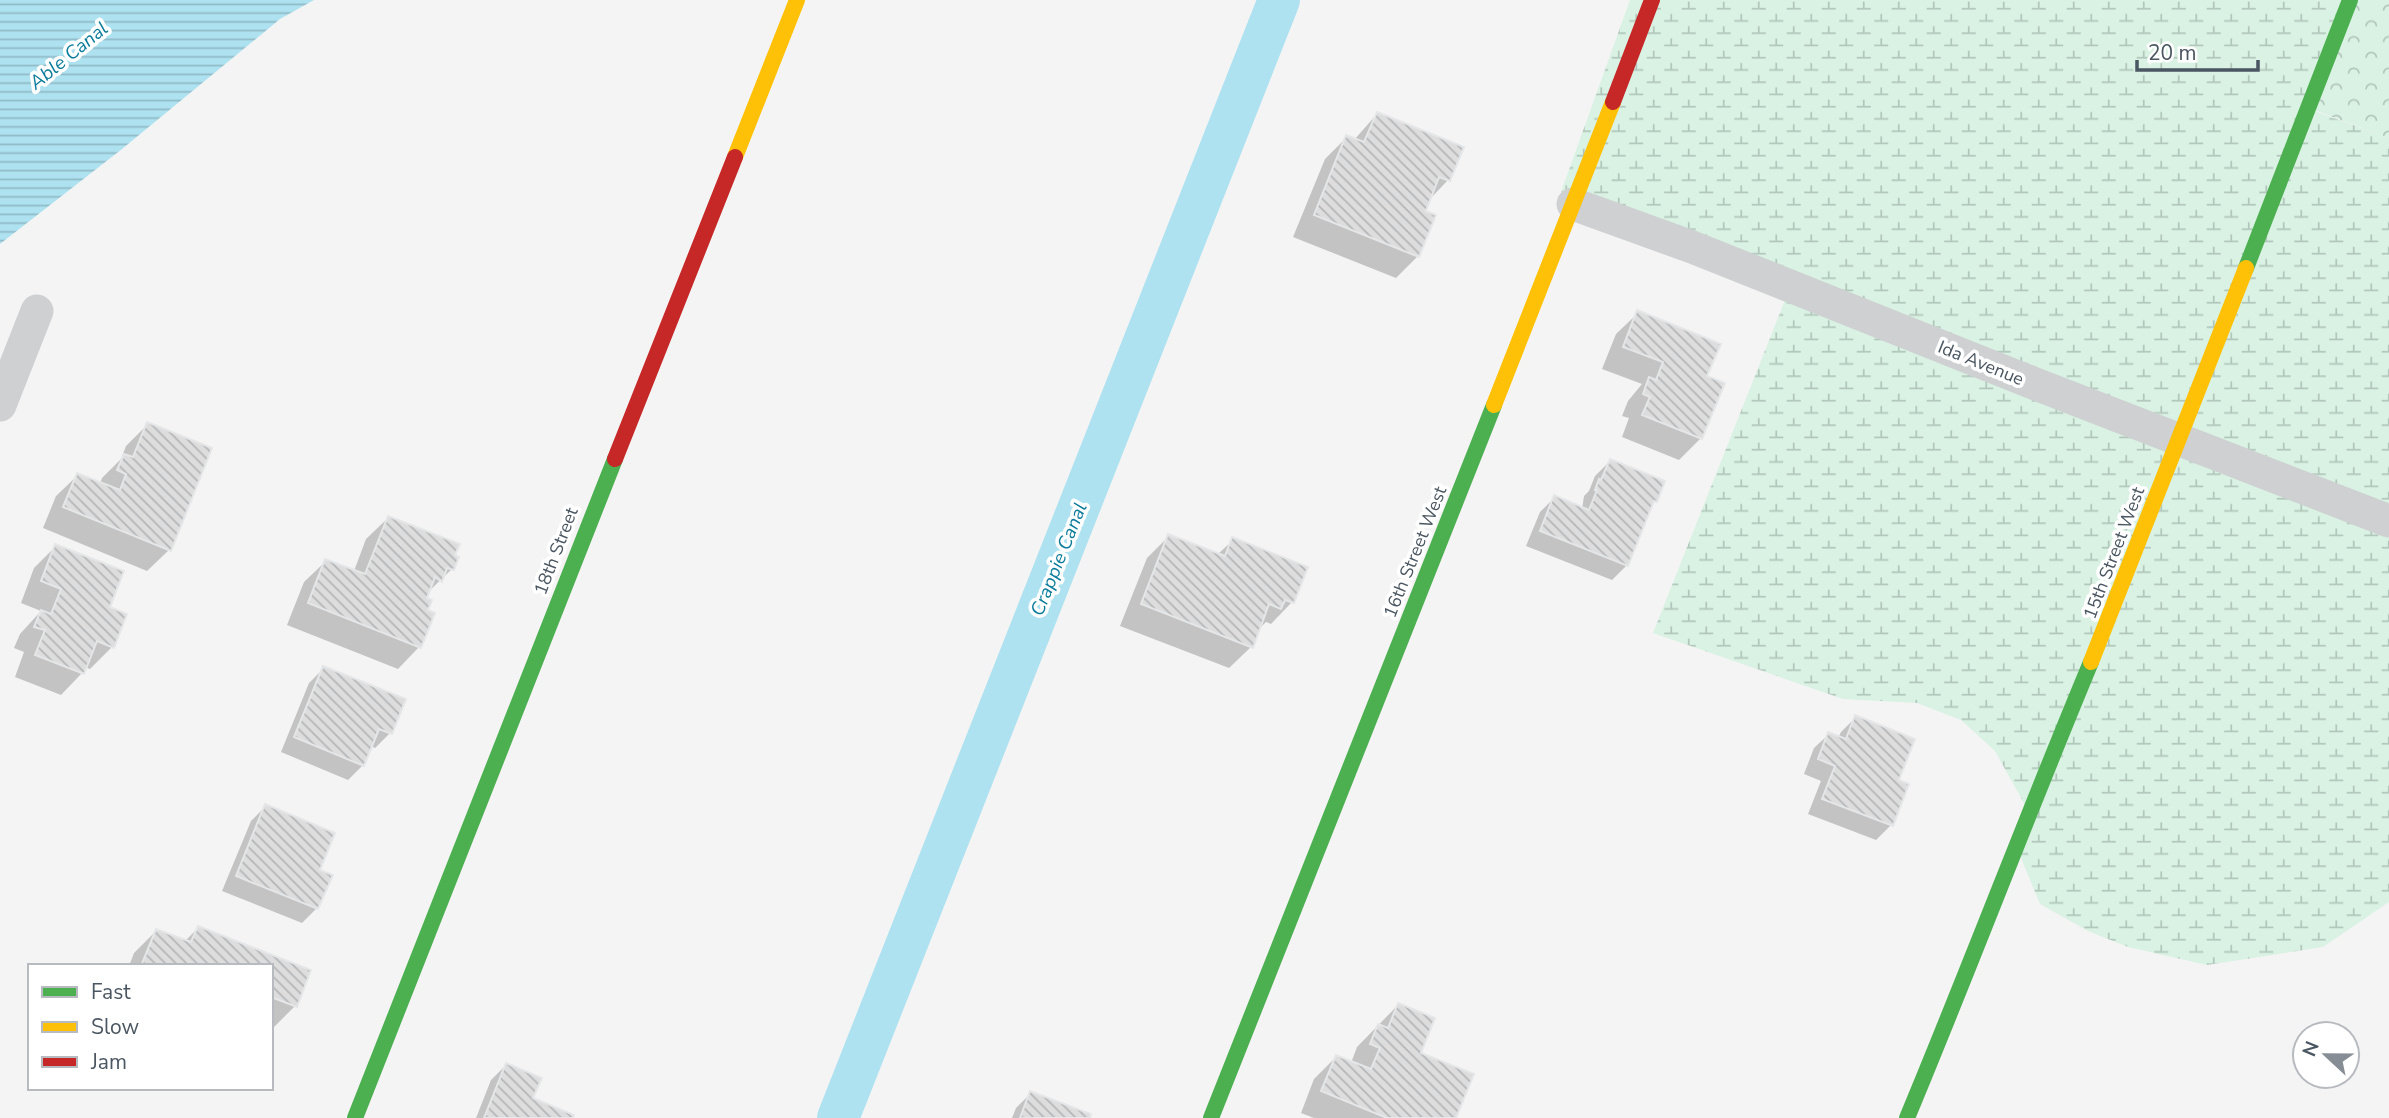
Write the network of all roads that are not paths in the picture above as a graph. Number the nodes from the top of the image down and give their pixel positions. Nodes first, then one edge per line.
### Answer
1 (797, 0) edge
2 (1652, 0) edge
3 (2350, 0) edge
4 (1573, 204) junction
5 (37, 311) dead end
6 (0, 405) edge
7 (2179, 439) junction
8 (2389, 521) edge
9 (355, 1118) edge
10 (1211, 1118) edge
11 (1907, 1118) edge

1 - 9 street, 18th Street
2 - 4 street, 16th Street West
3 - 7 street, 15th Street West
4 - 7 street, Ida Avenue
4 - 10 street, 16th Street West
5 - 6 street
7 - 8 street, Ida Avenue
7 - 11 street, 15th Street West

